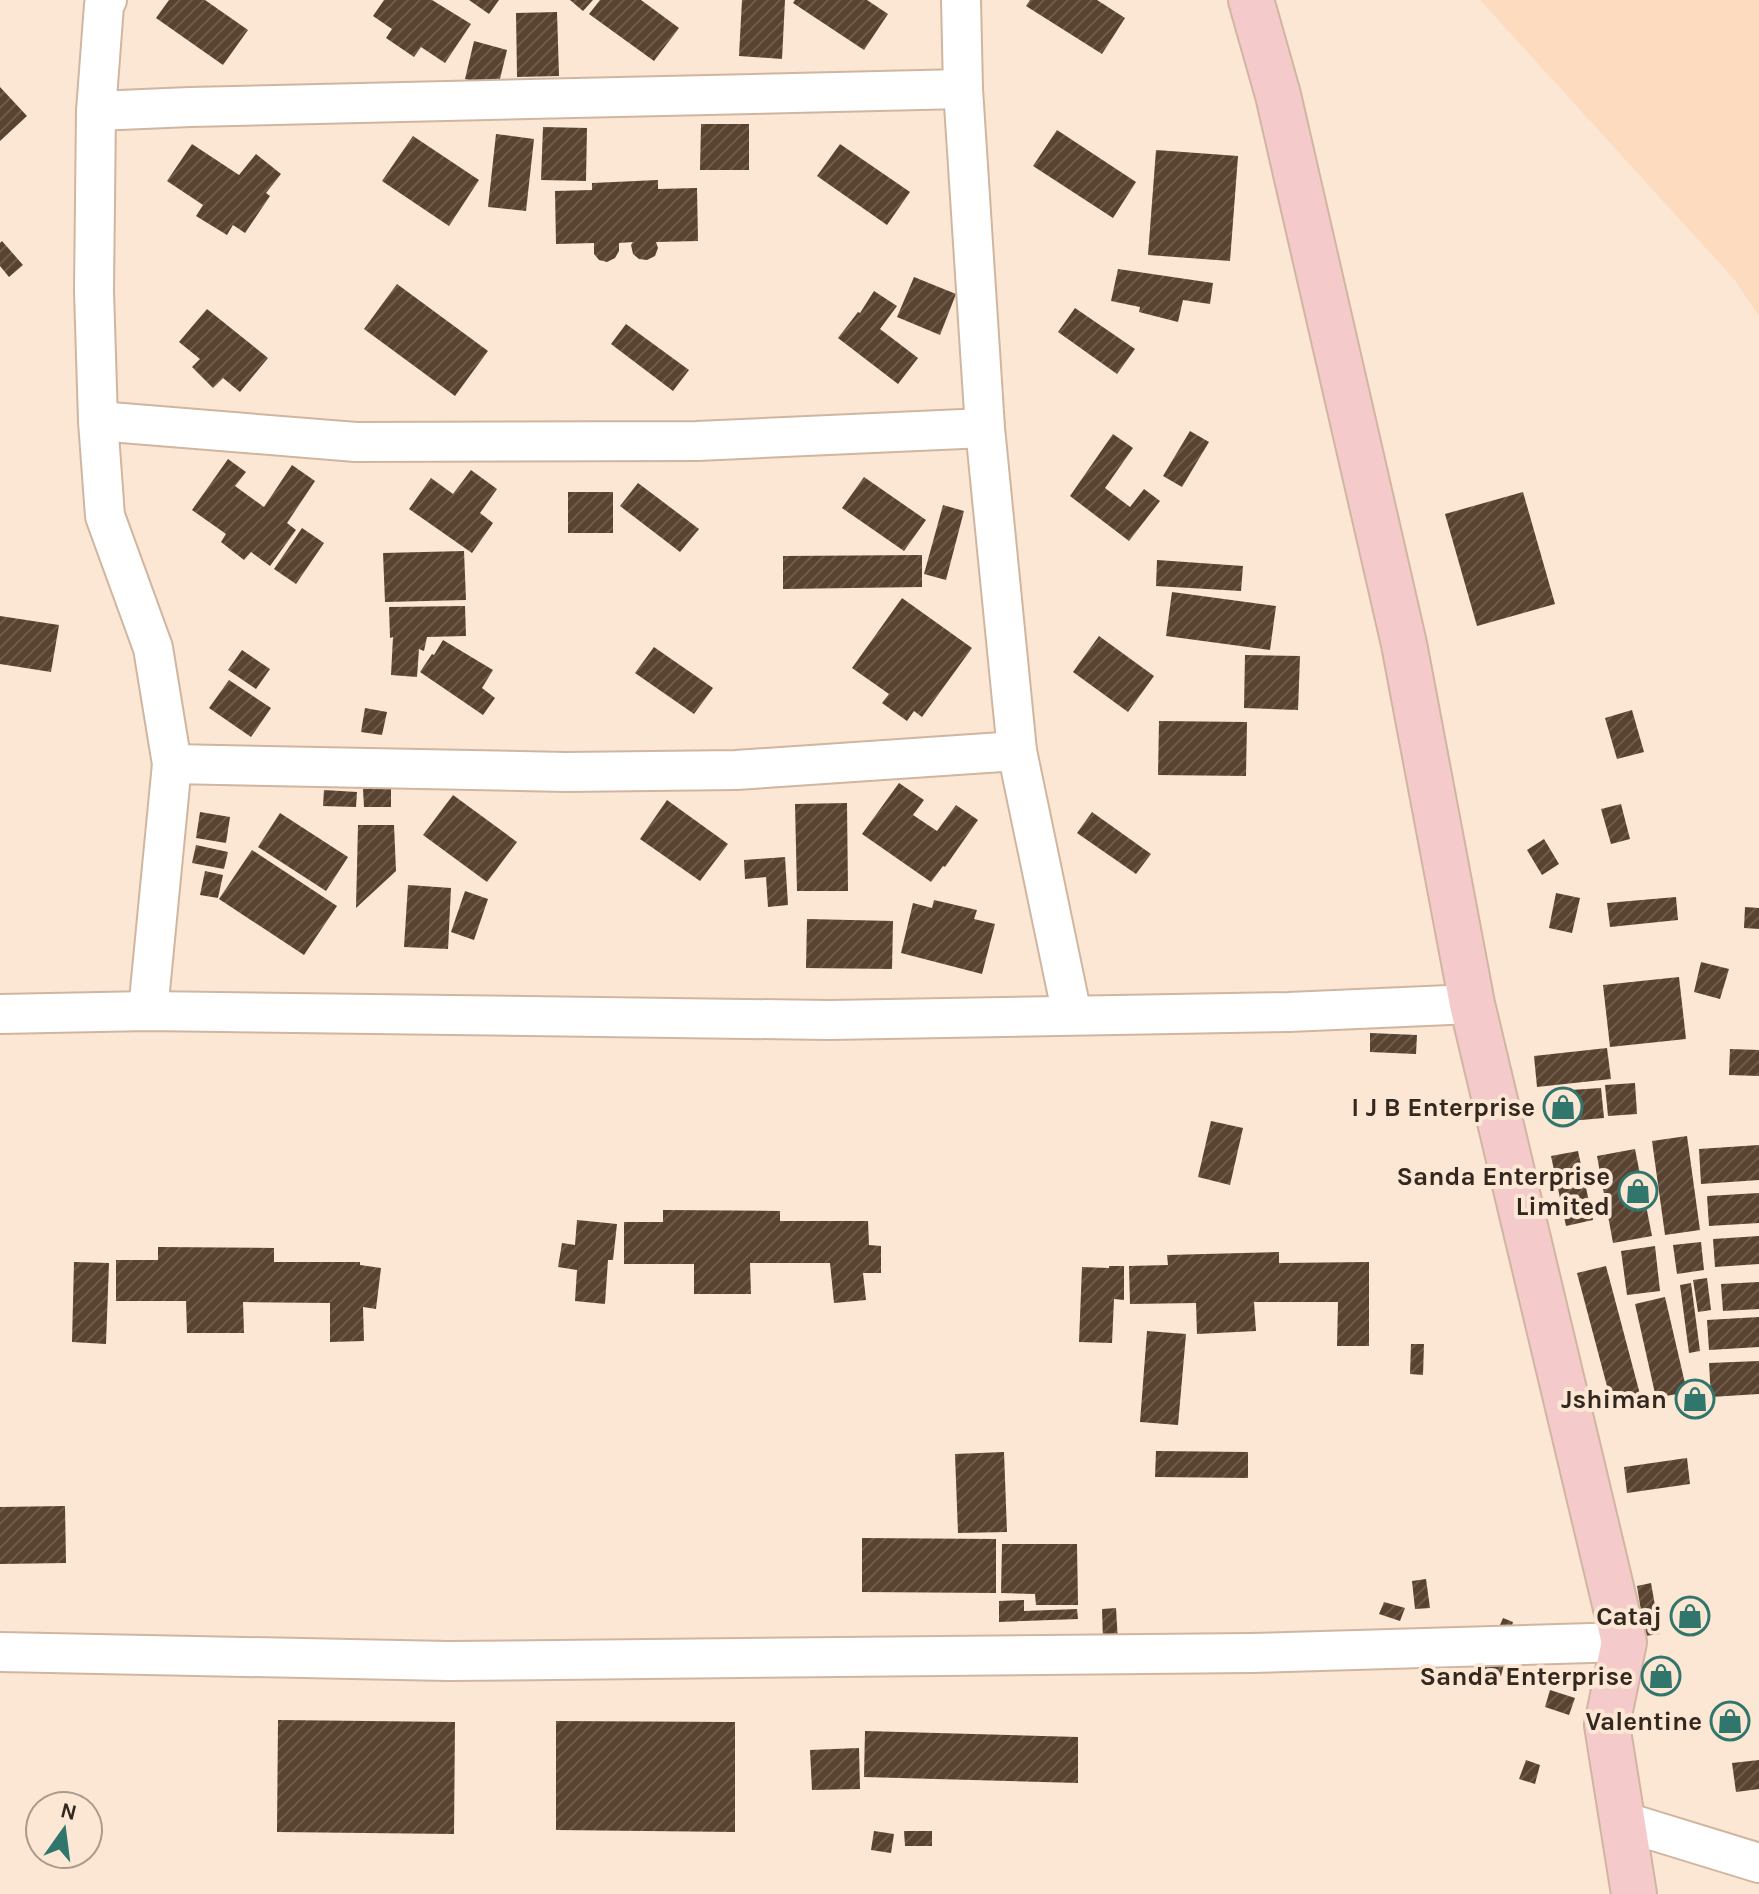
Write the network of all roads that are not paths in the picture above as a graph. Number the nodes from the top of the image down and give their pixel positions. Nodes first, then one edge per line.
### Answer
1 (107, 0) edge
2 (961, 0) edge
3 (1251, 0) edge
4 (963, 89) junction
5 (96, 111) junction
6 (98, 421) junction
7 (985, 428) junction
8 (1017, 751) junction
9 (172, 764) junction
10 (1472, 1004) junction
11 (148, 1011) junction
12 (0, 1014) edge
13 (1072, 1015) junction
14 (1624, 1642) junction
15 (0, 1652) edge
16 (1622, 1821) junction
17 (1759, 1863) edge
18 (1634, 1894) edge

1 - 5 street
2 - 4 street
3 - 10 main road
4 - 5 street
4 - 7 street
5 - 6 street
6 - 7 street
6 - 9 street
7 - 8 street
8 - 9 street
8 - 13 street
9 - 11 street
10 - 13 street
10 - 14 main road
11 - 12 street
11 - 13 street
14 - 15 street
14 - 16 main road
16 - 17 street
16 - 18 main road

